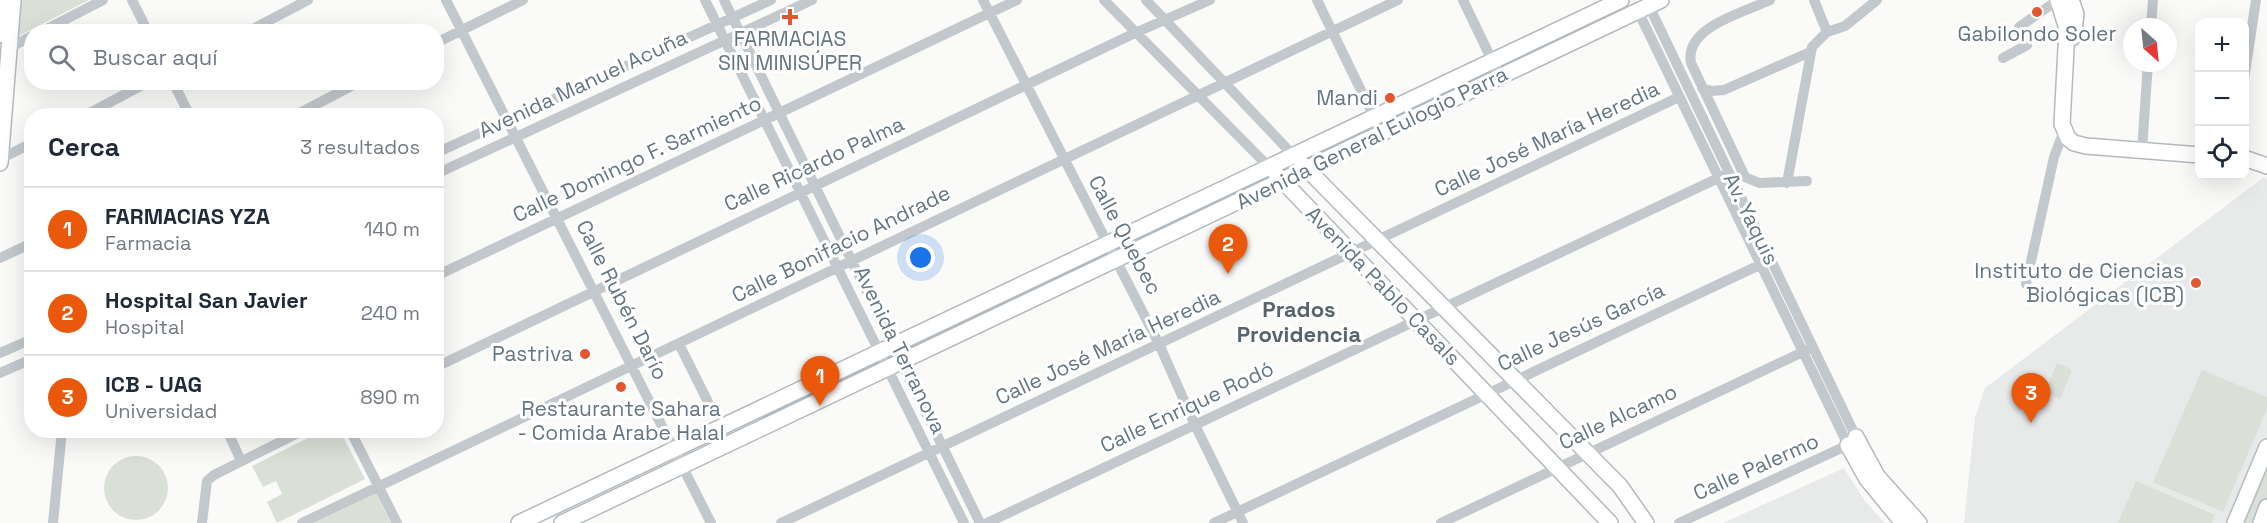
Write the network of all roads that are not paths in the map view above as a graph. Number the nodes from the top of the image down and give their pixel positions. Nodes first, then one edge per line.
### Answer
1 (3, 0) edge
2 (103, 0) edge
3 (132, 0) edge
4 (308, 0) edge
5 (446, 0) edge
6 (523, 0) edge
7 (705, 0) edge
8 (724, 0) edge
9 (771, 0) edge
10 (812, 0) edge
11 (983, 0) edge
12 (1017, 0) edge
13 (1104, 0) edge
14 (1146, 0) edge
15 (1210, 0) edge
16 (1317, 0) edge
17 (1398, 0) edge
18 (1463, 0) edge
19 (1621, 0) edge
20 (1770, 0) edge
21 (1814, 0) edge
22 (1877, 0) edge
23 (2058, 0) edge
24 (2071, 0) edge
25 (2153, 0) edge
26 (2256, 0) edge
27 (1645, 4) edge
28 (12, 5) edge
29 (990, 13) junction
30 (732, 18) junction
31 (2152, 18) edge
32 (1166, 21) junction
33 (56, 24) edge
34 (144, 24) edge
35 (262, 24) edge
36 (717, 25) junction
37 (462, 31) junction
38 (1332, 31) junction
39 (1827, 32) junction
40 (740, 33) junction
41 (1135, 33) junction
42 (24, 37) edge
43 (444, 40) edge
44 (724, 40) junction
45 (5, 41) edge
46 (2067, 50) junction
47 (1808, 53) junction
48 (2003, 58) dead end
49 (1493, 61) junction
50 (2147, 72) edge
51 (2245, 72) edge
52 (1500, 77) junction
53 (1224, 83) junction
54 (1026, 86) junction
55 (1702, 88) junction
56 (133, 90) edge
57 (177, 90) edge
58 (344, 90) edge
59 (1724, 90) junction
60 (1198, 95) junction
61 (1679, 97) junction
62 (99, 108) edge
63 (186, 108) edge
64 (309, 108) edge
65 (779, 113) junction
66 (1714, 113) junction
67 (1374, 117) junction
68 (509, 120) junction
69 (764, 120) junction
70 (2064, 131) junction
71 (517, 137) junction
72 (24, 146) edge
73 (444, 149) edge
74 (2142, 150) junction
75 (2195, 154) edge
76 (1293, 155) junction
77 (0, 159) edge
78 (1063, 160) junction
79 (2249, 160) edge
80 (0, 163) edge
81 (2267, 166) edge
82 (1269, 167) junction
83 (1307, 169) junction
84 (444, 170) edge
85 (1729, 173) junction
86 (1718, 178) junction
87 (1283, 181) junction
88 (1807, 181) dead end
89 (1787, 183) junction
90 (814, 185) junction
91 (799, 192) junction
92 (558, 218) junction
93 (1377, 241) junction
94 (1108, 243) junction
95 (24, 247) edge
96 (1352, 253) junction
97 (0, 258) edge
98 (1117, 260) junction
99 (1770, 260) junction
100 (852, 261) junction
101 (1759, 265) junction
102 (837, 268) junction
103 (444, 272) edge
104 (2026, 284) dead end
105 (595, 290) junction
106 (1442, 307) junction
107 (1416, 320) junction
108 (24, 342) edge
109 (679, 344) junction
110 (1159, 344) junction
111 (1812, 347) junction
112 (886, 348) junction
113 (1801, 352) junction
114 (0, 353) edge
115 (24, 362) edge
116 (444, 363) edge
117 (633, 365) junction
118 (894, 365) junction
119 (0, 373) edge
120 (1514, 381) junction
121 (1486, 393) junction
122 (708, 402) dead end
123 (1194, 425) junction
124 (61, 438) edge
125 (231, 438) edge
126 (288, 438) edge
127 (354, 438) edge
128 (1852, 441) junction
129 (943, 446) junction
130 (2267, 447) edge
131 (674, 448) junction
132 (929, 453) junction
133 (1586, 454) junction
134 (241, 461) junction
135 (682, 465) junction
136 (1557, 468) junction
137 (379, 486) junction
138 (2267, 507) edge
139 (1238, 512) junction
140 (53, 523) edge
141 (202, 523) edge
142 (302, 523) edge
143 (397, 523) edge
144 (519, 523) edge
145 (562, 523) edge
146 (711, 523) edge
147 (781, 523) edge
148 (964, 523) edge
149 (980, 523) edge
150 (987, 523) edge
151 (1214, 523) edge
152 (1243, 523) edge
153 (1441, 523) edge
154 (1609, 523) edge
155 (1647, 523) edge
156 (1679, 523) edge
157 (1903, 523) edge
158 (1919, 523) edge
159 (2235, 523) edge
160 (2261, 523) edge

1 - 45 main road
2 - 33 street
3 - 34 street
4 - 35 street
5 - 37 street, Calle Rubén Darío
6 - 37 street
7 - 36 street, Avenida Terranova
8 - 30 street, Avenida Terranova
9 - 30 street, Avenida Manuel Acuña
10 - 40 street, Avenida Manuel Acuña
11 - 29 street, Calle Quebec
12 - 29 street, Calle Domingo F. Sarmiento
13 - 41 street, Avenida Pablo Casals
14 - 32 street, Avenida Pablo Casals
15 - 32 street, Calle Ricardo Palma
16 - 38 street
17 - 38 street, Calle Bonifacio Andrade
18 - 49 street
19 - 49 street, Avenida General Eulogio Parra
20 - 55 street
21 - 39 street
22 - 39 street
23 - 46 street
23 - 48 street
24 - 46 street
25 - 31 street
26 - 51 street
27 - 52 street, Avenida General Eulogio Parra
27 - 61 street, Av. Yaquis
27 - 85 street, Av. Yaquis
28 - 45 street
29 - 54 street, Calle Quebec
29 - 65 street, Calle Domingo F. Sarmiento
30 - 36 street, Avenida Manuel Acuña
30 - 40 street, Avenida Terranova
32 - 41 street, Calle Ricardo Palma
32 - 53 street, Avenida Pablo Casals
36 - 44 street, Avenida Terranova
36 - 68 street, Avenida Manuel Acuña
37 - 43 street
37 - 68 street, Calle Rubén Darío
38 - 53 street, Calle Bonifacio Andrade
38 - 67 street
39 - 47 street
40 - 44 street, Avenida Manuel Acuña
40 - 65 street, Avenida Terranova
41 - 54 street, Calle Ricardo Palma
41 - 60 street, Avenida Pablo Casals
42 - 45 street
44 - 69 street, Avenida Terranova
44 - 71 street, Avenida Manuel Acuña
45 - 77 street
46 - 70 street
47 - 59 street
47 - 89 street
49 - 52 street
49 - 67 street, Avenida General Eulogio Parra
50 - 74 street
52 - 83 street, Avenida General Eulogio Parra
53 - 60 street, Calle Bonifacio Andrade
53 - 76 street, Avenida Pablo Casals
54 - 78 street, Calle Quebec
54 - 90 street, Calle Ricardo Palma
55 - 59 street
55 - 66 street
56 - 62 street
57 - 63 street
58 - 64 street
59 - 66 street
60 - 78 street, Calle Bonifacio Andrade
60 - 82 street, Avenida Pablo Casals
61 - 86 street, Av. Yaquis
61 - 93 street, Calle José María Heredia
65 - 69 street, Calle Domingo F. Sarmiento
65 - 90 street, Avenida Terranova
66 - 89 street
67 - 76 street, Avenida General Eulogio Parra
68 - 71 street, Calle Rubén Darío
68 - 73 street, Avenida Manuel Acuña
69 - 91 street, Avenida Terranova
69 - 92 street, Calle Domingo F. Sarmiento
70 - 74 street
70 - 104 street
71 - 84 street, Avenida Manuel Acuña
71 - 92 street, Calle Rubén Darío
72 - 77 street
74 - 75 street
76 - 82 street, Avenida General Eulogio Parra
76 - 83 street, Avenida Pablo Casals
77 - 80 street
78 - 94 street, Calle Quebec
78 - 100 street, Calle Bonifacio Andrade
79 - 81 street
82 - 87 street, Avenida Pablo Casals
82 - 94 street, Avenida General Eulogio Parra
83 - 87 street, Avenida General Eulogio Parra
83 - 93 street, Avenida Pablo Casals
85 - 86 street, Calle Enrique Rodó
85 - 99 street, Av. Yaquis
86 - 101 street, Av. Yaquis
86 - 106 street, Calle Enrique Rodó
87 - 96 street, Avenida Pablo Casals
87 - 98 street, Avenida General Eulogio Parra
88 - 89 street
90 - 91 street, Calle Ricardo Palma
90 - 100 street, Avenida Terranova
91 - 102 street, Avenida Terranova
91 - 105 street, Calle Ricardo Palma
92 - 103 street, Calle Domingo F. Sarmiento
92 - 105 street, Calle Rubén Darío
93 - 96 street, Calle José María Heredia
93 - 106 street, Avenida Pablo Casals
94 - 98 street, Calle Quebec
94 - 112 street, Avenida General Eulogio Parra
95 - 97 street
96 - 107 street, Avenida Pablo Casals
96 - 110 street, Calle José María Heredia
98 - 110 street, Calle Quebec
98 - 118 street, Avenida General Eulogio Parra
99 - 101 street, Calle Jesús García
99 - 111 street, Av. Yaquis
100 - 102 street, Calle Bonifacio Andrade
100 - 112 street, Avenida Terranova
101 - 113 street, Av. Yaquis
101 - 120 street, Calle Jesús García
102 - 109 street, Calle Bonifacio Andrade
102 - 112 street, Avenida Terranova
105 - 116 street, Calle Ricardo Palma
105 - 117 street, Calle Rubén Darío
106 - 107 street, Calle Enrique Rodó
106 - 120 street, Avenida Pablo Casals
107 - 121 street, Avenida Pablo Casals
107 - 123 street, Calle Enrique Rodó
108 - 114 street
109 - 117 street, Calle Bonifacio Andrade
109 - 122 street
110 - 123 street, Calle Quebec
110 - 129 street, Calle José María Heredia
111 - 113 street, Calle Alcamo
111 - 128 street, Av. Yaquis
112 - 118 street, Avenida Terranova
112 - 131 street, Avenida General Eulogio Parra
113 - 128 street, Av. Yaquis
113 - 133 street, Calle Alcamo
115 - 119 street
117 - 131 street, Calle Rubén Darío
117 - 137 street, Calle Bonifacio Andrade
118 - 129 street, Avenida Terranova
118 - 132 street, Avenida Terranova
118 - 135 street, Avenida General Eulogio Parra
120 - 121 street, Calle Jesús García
120 - 133 street, Avenida Pablo Casals
121 - 136 street, Avenida Pablo Casals
121 - 139 street, Calle Jesús García
123 - 139 street, Calle Quebec
123 - 150 street, Calle Enrique Rodó
124 - 140 street
125 - 134 street
126 - 134 street
127 - 137 street
128 - 156 street, Calle Palermo
128 - 157 street
128 - 158 street
129 - 132 street, Calle José María Heredia
129 - 149 street, Avenida Terranova
130 - 159 street
131 - 135 street, Calle Rubén Darío
131 - 144 street, Avenida General Eulogio Parra
132 - 147 street, Calle José María Heredia
132 - 148 street, Avenida Terranova
133 - 136 street, Calle Alcamo
133 - 155 street, Avenida Pablo Casals
134 - 141 street
135 - 145 street, Avenida General Eulogio Parra
135 - 146 street, Calle Rubén Darío
136 - 153 street, Calle Alcamo
136 - 154 street, Avenida Pablo Casals
137 - 142 street, Calle Bonifacio Andrade
137 - 143 street
138 - 160 street
139 - 151 street, Calle Jesús García
139 - 152 street, Calle Quebec

